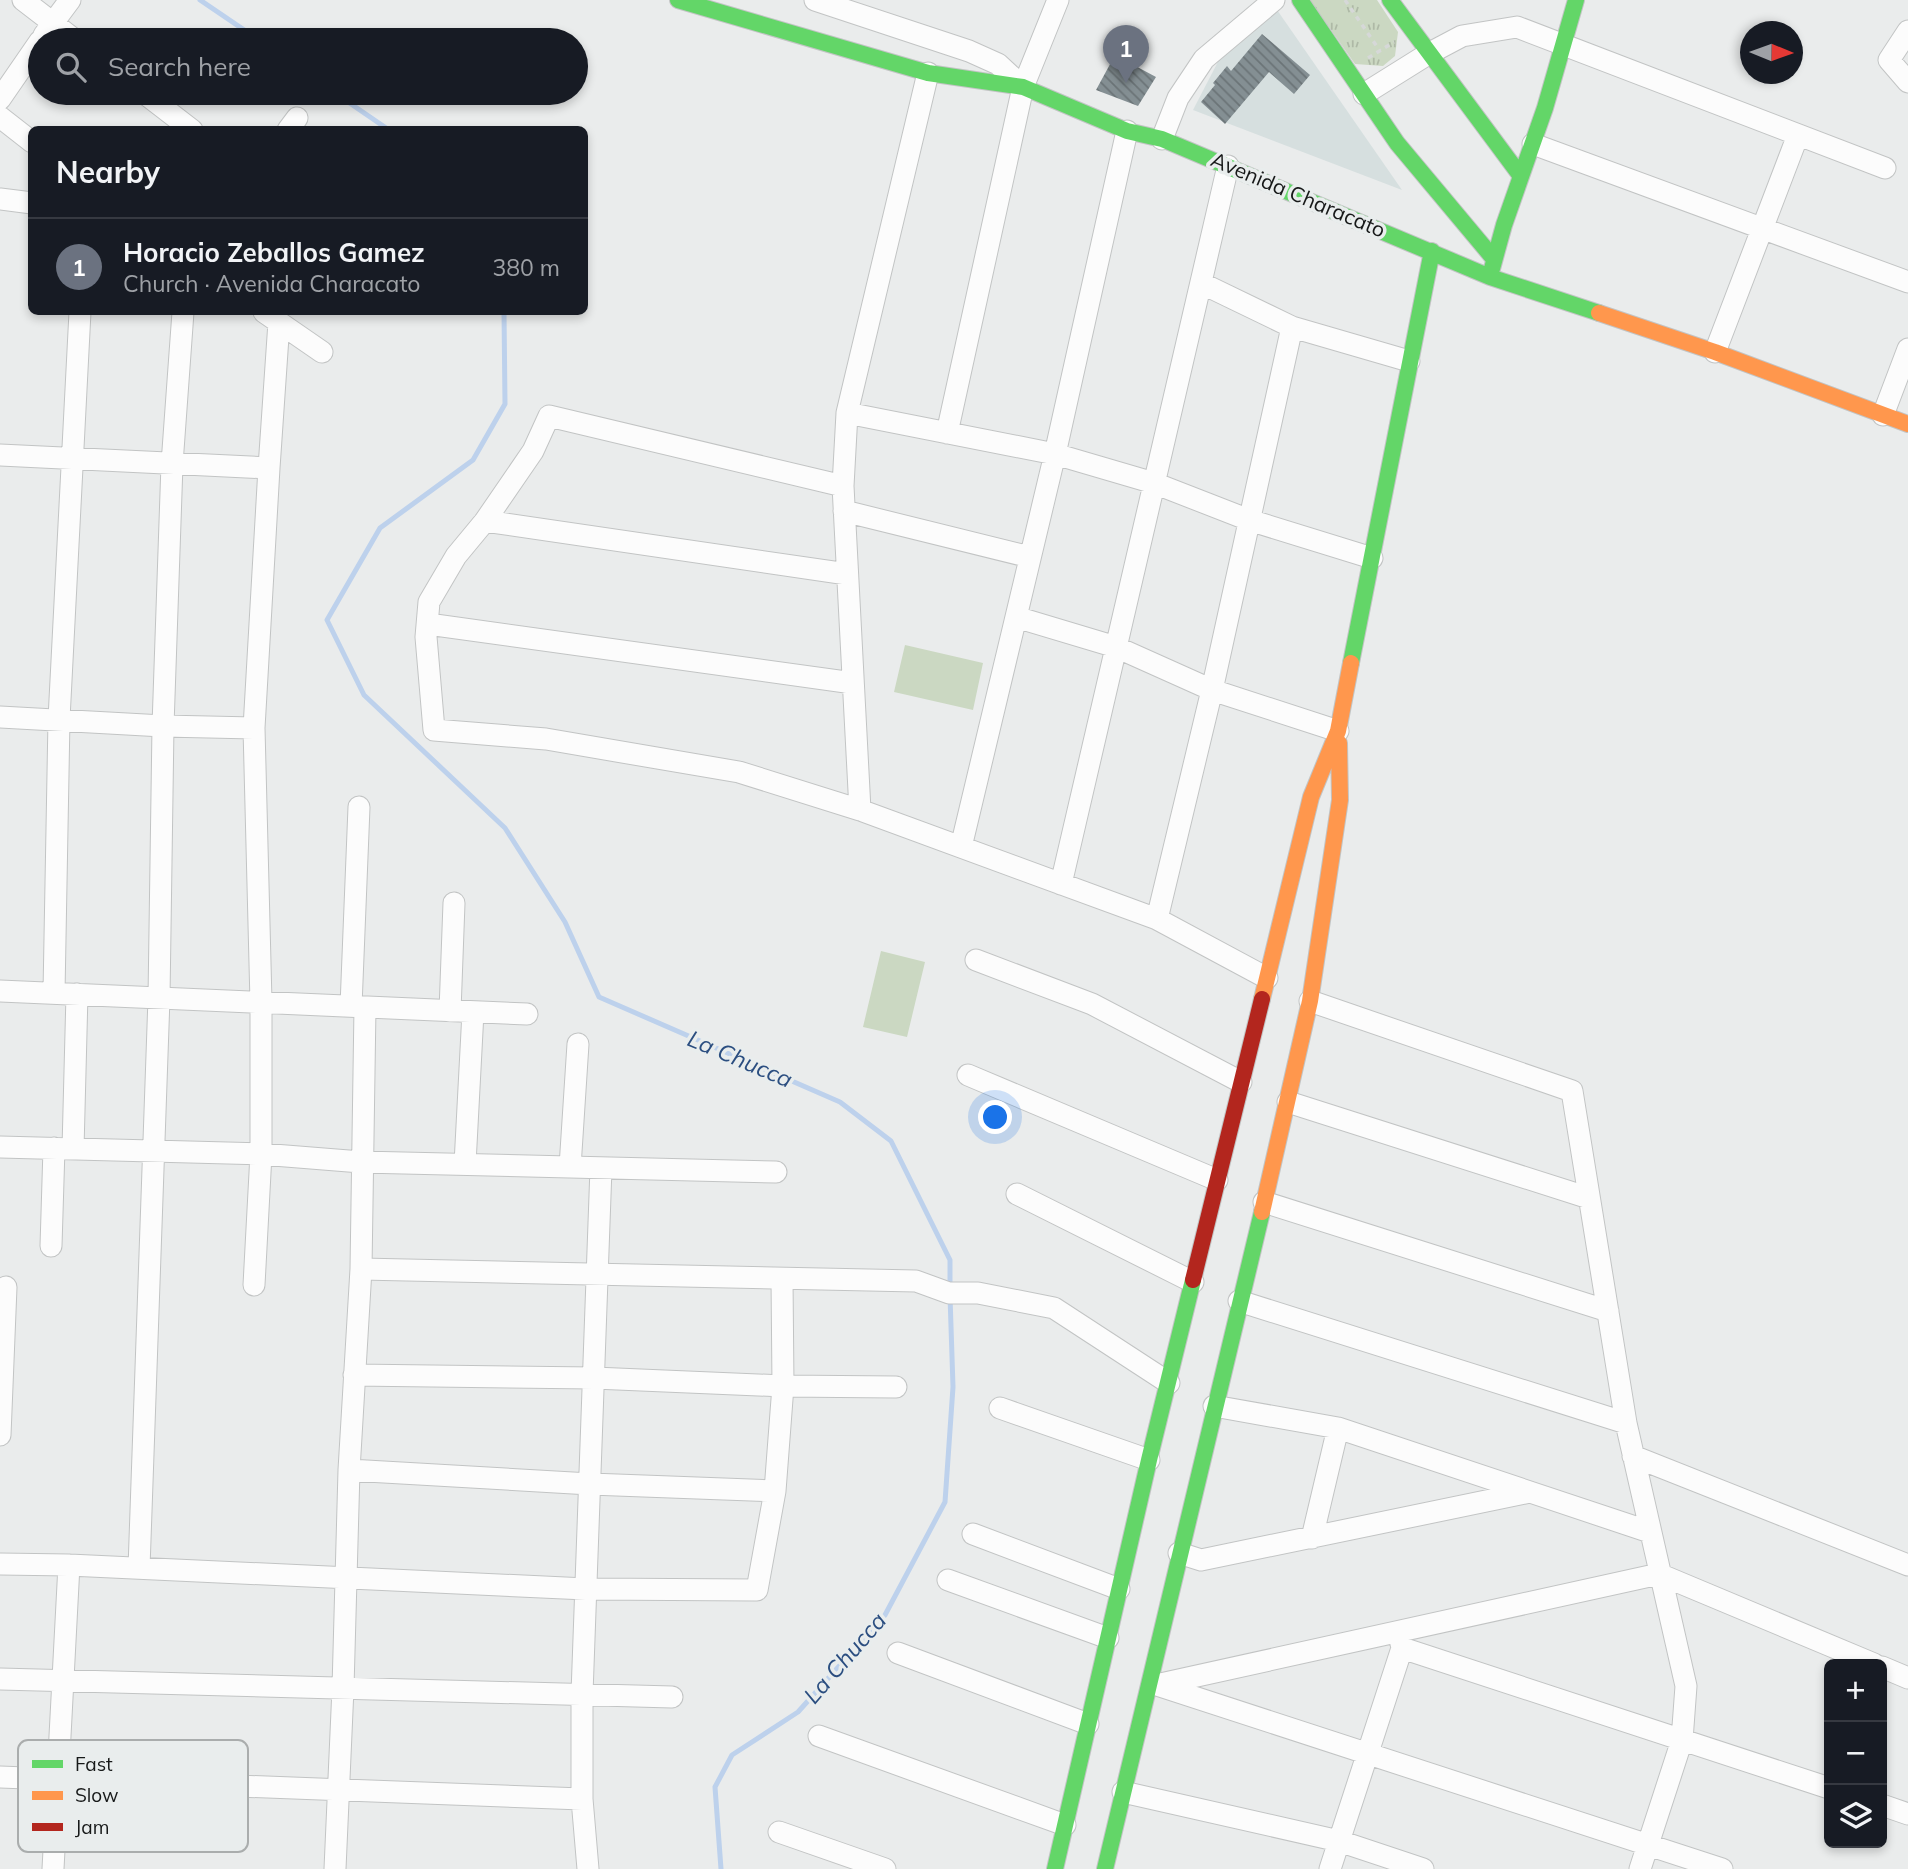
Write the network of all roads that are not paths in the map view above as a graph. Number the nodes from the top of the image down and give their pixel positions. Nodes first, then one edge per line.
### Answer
1 (23, 0) edge
2 (70, 0) edge
3 (678, 0) edge
4 (815, 0) edge
5 (1058, 0) edge
6 (1274, 0) edge
7 (1300, 0) edge
8 (1390, 0) edge
9 (1576, 0) edge
10 (40, 28) edge
11 (49, 28) edge
12 (1908, 32) edge
13 (1563, 45) junction
14 (1428, 54) junction
15 (28, 58) edge
16 (928, 73) junction
17 (1908, 82) edge
18 (1023, 87) junction
19 (1364, 94) junction
20 (0, 99) edge
21 (160, 105) edge
22 (0, 117) edge
23 (187, 126) edge
24 (1127, 131) junction
25 (1798, 135) junction
26 (28, 139) edge
27 (1162, 139) junction
28 (1533, 144) junction
29 (1228, 166) junction
30 (1885, 169) dead end
31 (1520, 175) junction
32 (0, 200) edge
33 (28, 202) edge
34 (1763, 228) junction
35 (1432, 251) junction
36 (1493, 258) junction
37 (1490, 277) junction
38 (1908, 282) edge
39 (1201, 283) junction
40 (80, 315) edge
41 (183, 315) edge
42 (272, 317) edge
43 (1292, 327) junction
44 (1908, 349) edge
45 (322, 352) dead end
46 (1714, 352) junction
47 (1409, 361) junction
48 (846, 413) junction
49 (1883, 415) junction
50 (1908, 424) edge
51 (947, 433) junction
52 (1055, 454) junction
53 (0, 455) edge
54 (71, 458) junction
55 (172, 464) junction
56 (268, 468) junction
57 (1154, 482) junction
58 (842, 486) junction
59 (844, 511) junction
60 (1250, 520) junction
61 (485, 521) junction
62 (1030, 557) junction
63 (1372, 558) junction
64 (847, 574) junction
65 (1016, 617) junction
66 (428, 624) junction
67 (1116, 647) junction
68 (853, 683) junction
69 (1212, 690) junction
70 (0, 718) edge
71 (59, 719) junction
72 (163, 726) junction
73 (254, 728) junction
74 (1338, 731) junction
75 (359, 807) dead end
76 (860, 810) junction
77 (961, 847) junction
78 (1061, 884) junction
79 (454, 903) dead end
80 (1157, 919) junction
81 (976, 960) dead end
82 (1267, 978) junction
83 (0, 991) edge
84 (54, 993) junction
85 (76, 994) junction
86 (159, 998) junction
87 (1310, 1001) junction
88 (261, 1002) junction
89 (358, 1007) junction
90 (450, 1011) junction
91 (472, 1012) junction
92 (527, 1014) dead end
93 (578, 1044) dead end
94 (968, 1075) dead end
95 (1241, 1082) junction
96 (1280, 1114) junction
97 (0, 1147) edge
98 (63, 1149) junction
99 (154, 1152) junction
100 (261, 1154) junction
101 (361, 1162) junction
102 (465, 1164) junction
103 (570, 1167) junction
104 (601, 1168) junction
105 (776, 1172) dead end
106 (1217, 1180) junction
107 (1017, 1194) dead end
108 (1589, 1198) junction
109 (1264, 1202) junction
110 (51, 1246) dead end
111 (361, 1269) junction
112 (596, 1273) junction
113 (782, 1279) junction
114 (1193, 1282) junction
115 (254, 1285) dead end
116 (6, 1287) dead end
117 (1239, 1301) junction
118 (1608, 1311) junction
119 (354, 1375) junction
120 (594, 1378) junction
121 (1169, 1383) junction
122 (783, 1387) junction
123 (896, 1387) dead end
124 (1214, 1406) junction
125 (1000, 1408) dead end
126 (1626, 1423) junction
127 (1338, 1428) junction
128 (0, 1435) edge
129 (1633, 1456) junction
130 (1149, 1460) junction
131 (349, 1470) junction
132 (590, 1484) junction
133 (775, 1491) junction
134 (1530, 1492) junction
135 (1650, 1532) junction
136 (973, 1534) dead end
137 (1312, 1538) junction
138 (1173, 1551) junction
139 (0, 1564) edge
140 (69, 1565) junction
141 (1908, 1566) edge
142 (139, 1568) junction
143 (1659, 1573) junction
144 (347, 1577) junction
145 (948, 1580) dead end
146 (586, 1588) junction
147 (1119, 1589) junction
148 (1108, 1637) junction
149 (1400, 1640) junction
150 (898, 1653) dead end
151 (1862, 1659) edge
152 (1887, 1669) edge
153 (1908, 1678) edge
154 (0, 1679) edge
155 (63, 1681) junction
156 (1153, 1684) junction
157 (343, 1688) junction
158 (582, 1694) junction
159 (672, 1697) dead end
160 (1088, 1724) junction
161 (819, 1736) dead end
162 (60, 1740) edge
163 (1682, 1740) junction
164 (1368, 1753) junction
165 (0, 1777) edge
166 (18, 1778) edge
167 (1824, 1786) edge
168 (248, 1787) edge
169 (338, 1790) junction
170 (1123, 1792) junction
171 (582, 1799) junction
172 (1887, 1807) edge
173 (1908, 1814) edge
174 (1065, 1825) junction
175 (779, 1832) dead end
176 (1339, 1841) junction
177 (1648, 1844) junction
178 (335, 1869) edge
179 (588, 1869) edge
180 (885, 1869) edge
181 (1055, 1869) edge
182 (1105, 1869) edge
183 (1330, 1869) edge
184 (1423, 1869) edge
185 (1640, 1869) edge
186 (1722, 1869) edge

1 - 10 street
2 - 11 street
3 - 16 street, Avenida Characato
4 - 18 street
5 - 18 street
6 - 27 street
7 - 19 street
8 - 14 street
9 - 13 street
12 - 17 street
13 - 14 street
13 - 25 street
13 - 28 street
14 - 19 street
14 - 31 street
15 - 20 street
16 - 18 street, Avenida Characato
16 - 48 street
18 - 24 street, Avenida Characato
18 - 51 street
19 - 36 street
21 - 23 street
22 - 26 street
24 - 27 street, Avenida Characato
24 - 52 street
25 - 30 street
25 - 34 street
27 - 29 street, Avenida Characato
28 - 31 street
28 - 34 street
29 - 35 street, Avenida Characato
29 - 39 street
31 - 36 street
32 - 33 street
34 - 38 street
34 - 46 street
35 - 37 street, Avenida Characato
35 - 47 street
36 - 37 street
37 - 46 street, Avenida Characato
39 - 43 street
39 - 57 street
40 - 54 street
41 - 55 street
42 - 45 street
42 - 56 street
43 - 47 street
43 - 60 street
44 - 49 street
46 - 49 street, Avenida Characato
47 - 63 street
48 - 51 street
48 - 58 street
49 - 50 street, Avenida Characato
51 - 52 street
52 - 57 street
52 - 62 street
53 - 54 street
54 - 55 street
54 - 71 street
55 - 56 street
55 - 72 street
56 - 73 street
57 - 60 street
57 - 67 street
58 - 59 street
58 - 61 street
59 - 62 street
59 - 64 street
60 - 63 street
60 - 69 street
61 - 64 street
61 - 66 street
62 - 65 street
63 - 74 street
64 - 68 street
65 - 67 street
65 - 77 street
66 - 68 street
66 - 76 street
67 - 69 street
67 - 78 street
68 - 76 street
69 - 74 street
69 - 80 street
70 - 71 street
71 - 72 street
71 - 84 street
72 - 73 street
72 - 86 street
73 - 88 street
74 - 82 street
74 - 87 street
75 - 89 street
76 - 77 street
77 - 78 street
78 - 80 street
79 - 90 street
80 - 82 street
81 - 95 street
82 - 95 street
83 - 84 street
84 - 85 street
85 - 86 street
85 - 98 street
86 - 88 street
86 - 99 street
87 - 96 street
87 - 108 street
88 - 89 street
88 - 100 street
89 - 90 street
89 - 101 street
90 - 91 street
91 - 92 street
91 - 102 street
93 - 103 street
94 - 106 street
95 - 106 street
96 - 108 street
96 - 109 street
97 - 98 street
98 - 99 street
98 - 110 street
99 - 100 street
99 - 142 street
100 - 101 street
100 - 115 street
101 - 102 street
101 - 111 street
102 - 103 street
103 - 104 street
104 - 105 street
104 - 112 street
106 - 114 street
107 - 114 street
108 - 118 street
109 - 117 street
109 - 118 street
111 - 112 street
111 - 119 street
112 - 113 street
112 - 120 street
113 - 121 street
113 - 122 street
114 - 121 street
116 - 128 street
117 - 124 street
117 - 126 street
118 - 126 street
119 - 120 street
119 - 131 street
120 - 122 street
120 - 132 street
121 - 130 street
122 - 123 street
122 - 133 street
124 - 127 street
124 - 138 street
125 - 130 street
126 - 129 street
127 - 134 street
127 - 137 street
129 - 135 street
129 - 141 street
130 - 147 street
131 - 132 street
131 - 144 street
132 - 133 street
132 - 146 street
133 - 146 street
134 - 135 street
134 - 137 street
135 - 143 street
136 - 147 street
137 - 138 street
138 - 156 street
139 - 140 street
140 - 142 street
140 - 155 street
142 - 144 street
143 - 149 street
143 - 151 street
143 - 163 street
144 - 146 street
144 - 157 street
145 - 148 street
146 - 158 street
147 - 148 street
148 - 160 street
149 - 156 street
149 - 163 street
149 - 164 street
150 - 160 street
152 - 153 street
154 - 155 street
155 - 157 street
155 - 162 street
156 - 164 street
156 - 170 street
157 - 158 street
157 - 169 street
158 - 159 street
158 - 171 street
160 - 174 street
161 - 174 street
163 - 167 street
163 - 177 street
164 - 176 street
164 - 177 street
165 - 166 street
168 - 169 street
169 - 171 street
169 - 178 street
170 - 176 street
170 - 182 street
171 - 179 street
172 - 173 street
174 - 181 street
175 - 180 street
176 - 183 street
176 - 184 street
177 - 185 street
177 - 186 street

